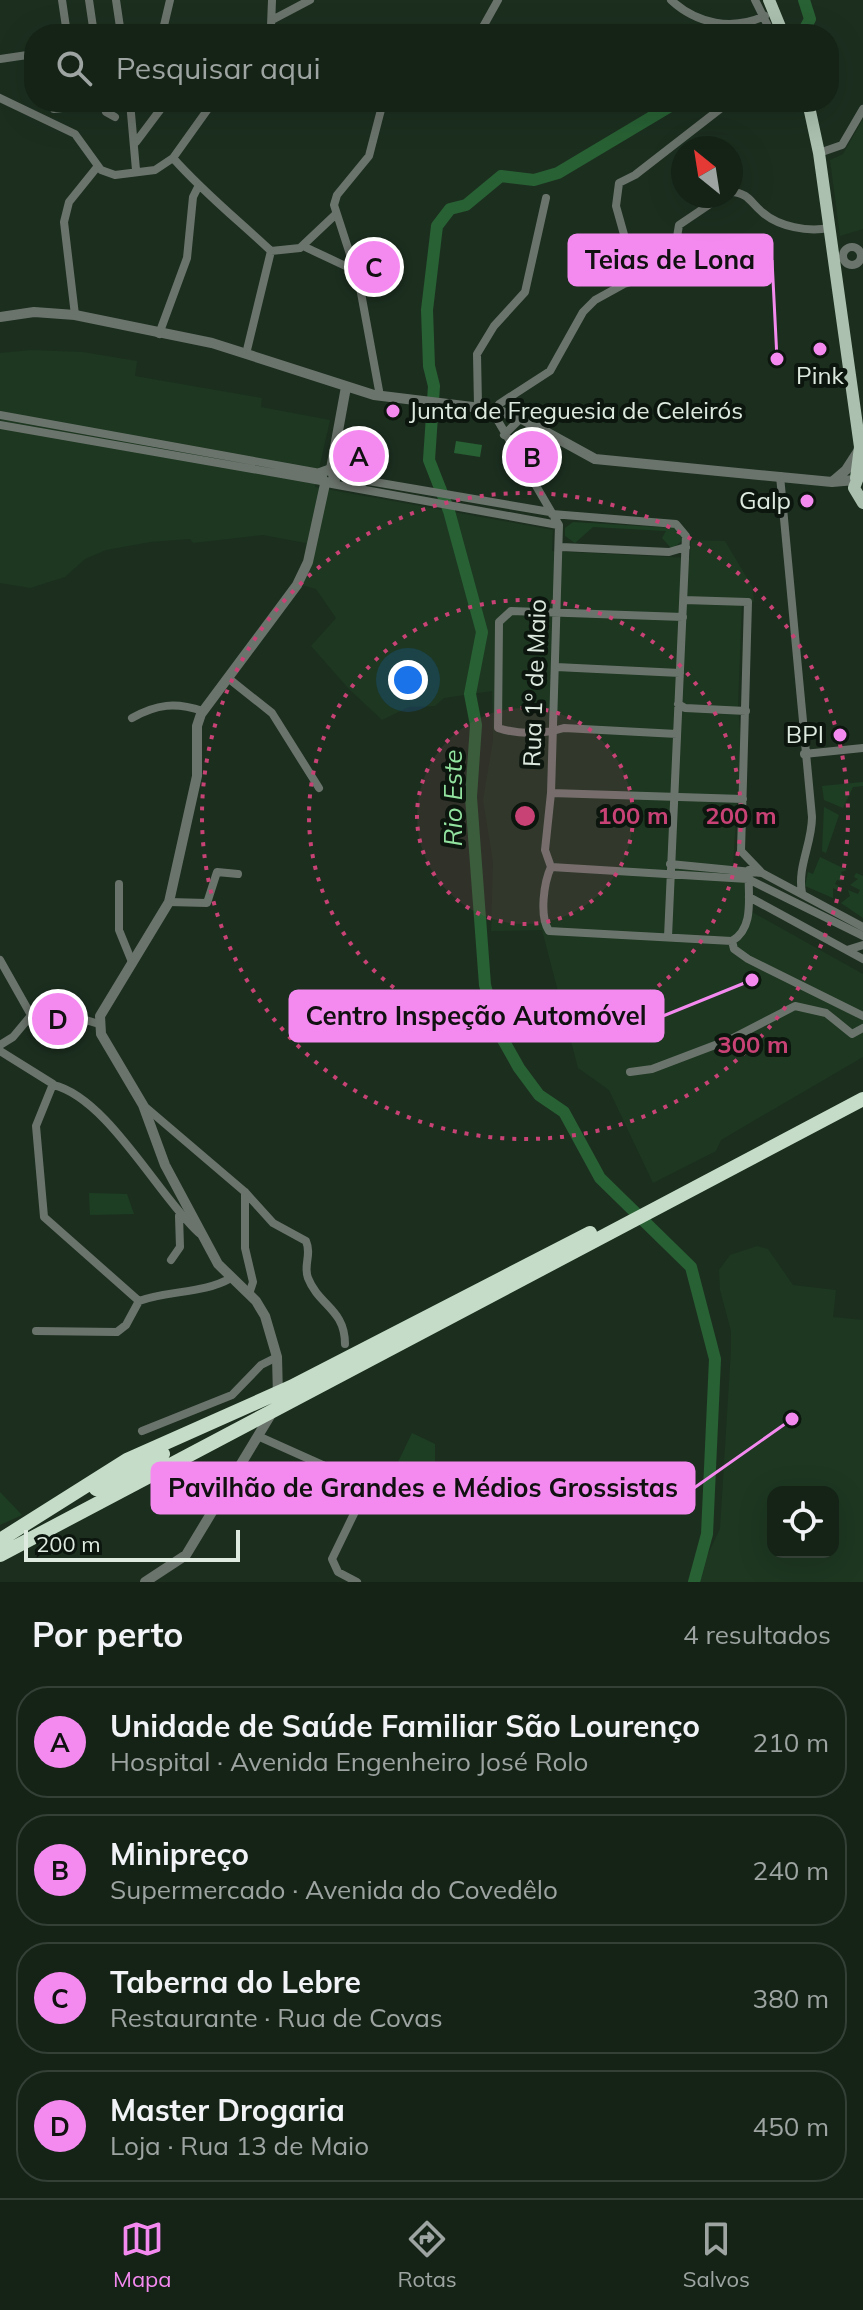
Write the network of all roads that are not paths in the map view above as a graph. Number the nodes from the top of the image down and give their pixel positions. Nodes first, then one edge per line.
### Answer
1 (62, 0) edge
2 (89, 0) edge
3 (116, 0) edge
4 (170, 0) edge
5 (272, 0) edge
6 (310, 0) edge
7 (498, 0) edge
8 (671, 0) edge
9 (755, 0) edge
10 (769, 0) edge
11 (770, 17) junction
12 (272, 20) junction
13 (66, 24) edge
14 (93, 24) edge
15 (120, 24) edge
16 (164, 24) edge
17 (269, 24) edge
18 (485, 24) edge
19 (721, 24) edge
20 (730, 24) edge
21 (771, 24) edge
22 (775, 24) edge
23 (24, 55) edge
24 (0, 59) edge
25 (0, 98) edge
26 (863, 109) edge
27 (24, 110) edge
28 (29, 112) edge
29 (106, 112) edge
30 (131, 112) edge
31 (158, 112) edge
32 (206, 112) edge
33 (380, 112) edge
34 (716, 112) edge
35 (810, 112) edge
36 (115, 117) dead end
37 (135, 143) junction
38 (819, 153) junction
39 (173, 158) junction
40 (98, 166) junction
41 (136, 170) junction
42 (198, 187) junction
43 (743, 196) edge
44 (546, 198) dead end
45 (704, 208) edge
46 (336, 214) junction
47 (829, 228) junction
48 (303, 246) junction
49 (860, 250) edge
50 (271, 251) junction
51 (839, 258) junction
52 (861, 264) edge
53 (356, 271) junction
54 (637, 281) junction
55 (75, 315) junction
56 (0, 317) edge
57 (159, 334) junction
58 (246, 354) junction
59 (346, 387) junction
60 (380, 396) junction
61 (478, 406) junction
62 (494, 409) junction
63 (0, 415) edge
64 (521, 418) junction
65 (0, 425) edge
66 (504, 435) junction
67 (862, 451) edge
68 (780, 476) junction
69 (327, 477) junction
70 (832, 482) junction
71 (859, 488) edge
72 (551, 513) junction
73 (559, 525) junction
74 (561, 547) junction
75 (686, 547) junction
76 (684, 600) junction
77 (558, 611) junction
78 (683, 617) junction
79 (556, 667) junction
80 (680, 673) junction
81 (228, 678) junction
82 (678, 704) junction
83 (203, 711) junction
84 (746, 711) junction
85 (132, 718) dead end
86 (553, 733) junction
87 (677, 734) junction
88 (863, 748) edge
89 (804, 754) junction
90 (319, 788) dead end
91 (551, 793) junction
92 (673, 798) junction
93 (743, 799) junction
94 (670, 864) junction
95 (551, 867) junction
96 (762, 873) junction
97 (238, 874) dead end
98 (670, 874) junction
99 (748, 875) junction
100 (799, 875) junction
101 (780, 882) junction
102 (119, 884) dead end
103 (798, 891) junction
104 (749, 897) junction
105 (789, 899) junction
106 (169, 902) junction
107 (863, 927) edge
108 (863, 936) edge
109 (668, 937) junction
110 (732, 941) junction
111 (863, 945) edge
112 (847, 950) junction
113 (863, 959) edge
114 (0, 960) edge
115 (132, 962) junction
116 (31, 1015) junction
117 (863, 1016) edge
118 (99, 1024) junction
119 (863, 1028) edge
120 (0, 1048) edge
121 (630, 1072) dead end
122 (53, 1085) junction
123 (863, 1089) edge
124 (863, 1099) edge
125 (143, 1105) junction
126 (738, 1161) junction
127 (245, 1192) junction
128 (179, 1215) junction
129 (596, 1236) junction
130 (206, 1241) junction
131 (171, 1260) dead end
132 (231, 1278) junction
133 (249, 1294) junction
134 (139, 1301) junction
135 (36, 1331) dead end
136 (345, 1344) dead end
137 (277, 1357) junction
138 (142, 1431) dead end
139 (262, 1434) junction
140 (0, 1540) edge
141 (0, 1555) edge
142 (145, 1582) edge
143 (357, 1582) edge

1 - 13 street
2 - 14 street
3 - 15 street
4 - 16 street
5 - 12 street
6 - 12 street
7 - 18 street
8 - 19 street
9 - 11 street
10 - 11 main road
11 - 20 street
11 - 21 street
11 - 22 main road
12 - 17 street
23 - 24 street
25 - 27 street
26 - 38 street
28 - 40 street
29 - 36 street
30 - 37 street
31 - 37 street
32 - 39 street
33 - 46 street
34 - 54 street
35 - 38 main road
37 - 41 street
38 - 47 main road
39 - 41 street
39 - 42 street
40 - 41 street
40 - 55 street
42 - 50 street
42 - 57 street
43 - 47 street
44 - 61 street
45 - 54 street
46 - 48 street
46 - 53 street
47 - 51 main road
48 - 50 street
48 - 53 street
49 - 51 street
49 - 52 street
50 - 58 street
51 - 52 street
51 - 67 main road
53 - 60 street
54 - 62 street
55 - 56 street
55 - 57 street
57 - 58 street
58 - 59 street
59 - 60 street
59 - 69 street
60 - 61 street
61 - 62 street
62 - 64 street
62 - 66 street
63 - 69 street
64 - 66 street
64 - 68 street
65 - 69 street
66 - 72 street
67 - 70 street
67 - 71 main road
68 - 70 street
68 - 89 street
69 - 72 street
69 - 73 street
69 - 81 street
70 - 71 street
72 - 73 street
72 - 75 street
73 - 74 street, Rua 1º de Maio
74 - 75 street
74 - 77 street, Rua 1º de Maio
75 - 76 street
76 - 78 street
76 - 84 street
77 - 78 street
77 - 79 street, Rua 1º de Maio
77 - 86 street
78 - 80 street
79 - 80 street
79 - 86 street, Rua 1º de Maio
80 - 82 street
81 - 83 street
81 - 90 street
82 - 84 street
82 - 87 street
83 - 85 street
83 - 106 street
84 - 93 street
86 - 87 street
86 - 91 street, Rua 1º de Maio
87 - 92 street
88 - 89 street
89 - 100 street
91 - 92 street
91 - 95 street, Rua 1º de Maio
92 - 93 street
92 - 94 street
93 - 96 street
94 - 98 street
94 - 99 street
95 - 98 street
95 - 109 street, Rua 1º de Maio
96 - 99 street
96 - 101 street
97 - 106 street
98 - 99 street
98 - 109 street
99 - 104 street
99 - 105 street
100 - 101 street
100 - 103 street
101 - 103 street
102 - 115 street
103 - 105 street
103 - 107 street
104 - 110 street
104 - 112 street
105 - 108 street
106 - 115 street
109 - 110 street
110 - 117 street
111 - 112 street
112 - 113 street
114 - 116 street
115 - 118 street
116 - 118 street
116 - 120 street
118 - 125 street
119 - 121 street
120 - 122 street
122 - 128 street
122 - 134 street
123 - 126 highway
124 - 126 highway
125 - 127 street
125 - 130 street
126 - 129 highway
127 - 133 street
127 - 136 street
128 - 130 street
128 - 131 street
129 - 140 highway
129 - 141 highway
130 - 132 street
132 - 133 street
132 - 134 street
133 - 137 street
134 - 135 street
137 - 138 street
137 - 139 street
139 - 142 street
139 - 143 street

